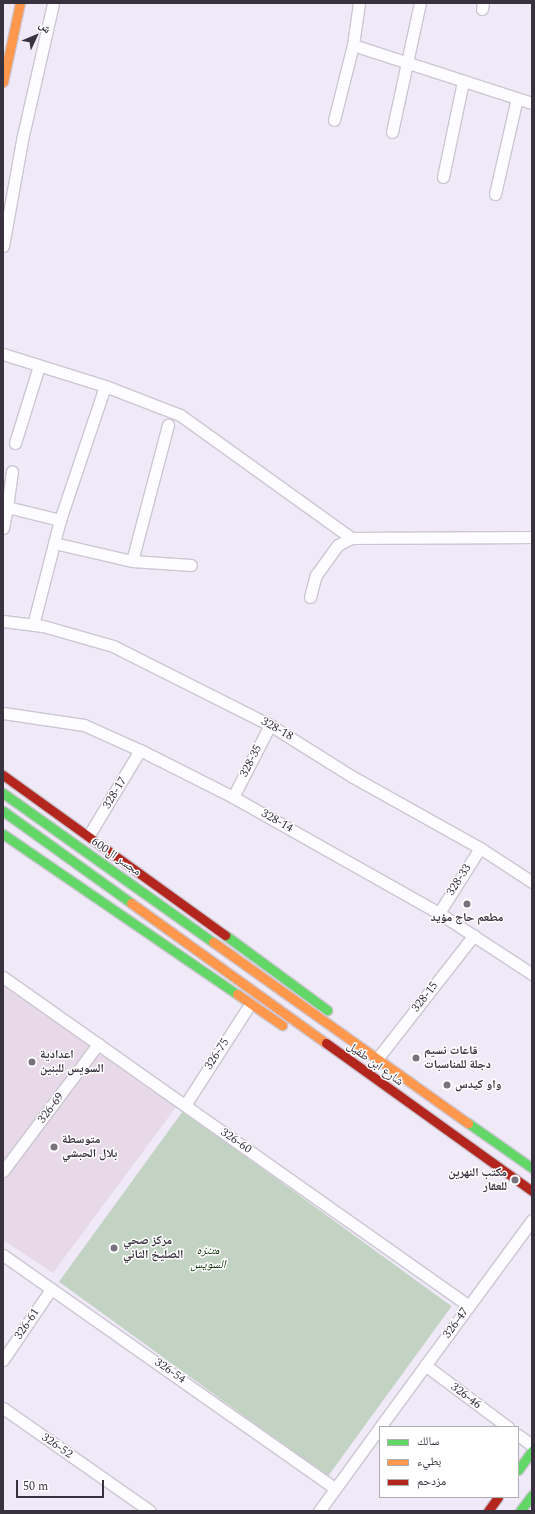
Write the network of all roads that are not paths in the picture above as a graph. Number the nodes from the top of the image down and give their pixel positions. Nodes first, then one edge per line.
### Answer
1 (20, 3) edge
2 (53, 3) edge
3 (359, 3) edge
4 (420, 3) edge
5 (353, 45) junction
6 (407, 62) junction
7 (463, 80) junction
8 (3, 82) edge
9 (517, 98) junction
10 (532, 103) edge
11 (334, 120) dead end
12 (392, 132) dead end
13 (443, 177) dead end
14 (495, 194) dead end
15 (3, 246) edge
16 (3, 354) edge
17 (39, 366) junction
18 (105, 386) junction
19 (168, 425) dead end
20 (15, 443) dead end
21 (12, 471) dead end
22 (7, 507) junction
23 (60, 520) junction
24 (3, 528) edge
25 (532, 537) edge
26 (351, 538) junction
27 (54, 543) junction
28 (132, 561) junction
29 (191, 565) dead end
30 (310, 597) dead end
31 (3, 621) edge
32 (33, 625) junction
33 (3, 713) edge
34 (270, 724) junction
35 (140, 750) junction
36 (3, 775) edge
37 (3, 793) edge
38 (233, 797) junction
39 (3, 811) edge
40 (3, 834) edge
41 (90, 835) junction
42 (480, 848) junction
43 (532, 882) edge
44 (438, 913) junction
45 (474, 935) junction
46 (214, 942) joint
47 (532, 974) edge
48 (3, 977) edge
49 (250, 1004) junction
50 (98, 1044) junction
51 (377, 1059) junction
52 (368, 1074) junction
53 (185, 1105) junction
54 (532, 1168) edge
55 (3, 1171) edge
56 (532, 1191) edge
57 (532, 1220) edge
58 (3, 1255) edge
59 (52, 1289) junction
60 (469, 1306) junction
61 (3, 1360) edge
62 (425, 1365) junction
63 (3, 1408) edge
64 (381, 1426) edge
65 (507, 1426) edge
66 (379, 1428) edge
67 (519, 1436) edge
68 (532, 1445) edge
69 (532, 1451) edge
70 (519, 1469) edge
71 (335, 1488) junction
72 (532, 1494) edge
73 (497, 1498) edge
74 (150, 1511) edge
75 (319, 1511) edge
76 (488, 1511) edge
77 (520, 1511) edge

1 - 8 main road
2 - 15 street
3 - 5 street
4 - 6 street
5 - 6 street
5 - 11 street
6 - 7 street
6 - 12 street
7 - 9 street
7 - 13 street
9 - 10 street
9 - 14 street
16 - 17 street
17 - 18 street
17 - 20 street
18 - 23 street
18 - 26 street
19 - 28 street
21 - 22 street
22 - 23 street
22 - 24 street
23 - 27 street
25 - 26 street
26 - 30 street
27 - 28 street
27 - 32 street
28 - 29 street
31 - 32 street, 328-18
32 - 34 street, 328-18
33 - 35 street, 328-14
34 - 38 street, 328-35
34 - 42 street, 328-18
35 - 38 street, 328-14
35 - 41 street, 328-17
36 - 41 main road
37 - 46 main road, مجسر ال600
38 - 44 street, 328-14
39 - 52 main road, شارع ابن طفيل
40 - 49 main road
41 - 51 main road
42 - 43 street, 328-18
42 - 44 street, 328-33
44 - 45 street, 328-14
45 - 47 street, 328-14
45 - 51 street, 328-15
46 - 51 main road, شارع ابن طفيل
48 - 50 street, 326-60
49 - 52 main road
49 - 53 street, 326-75
50 - 53 street, 326-60
50 - 55 street, 326-69
51 - 54 main road, شارع ابن طفيل
52 - 56 main road, شارع ابن طفيل
53 - 60 street, 326-60
57 - 60 street, 326-47
58 - 59 street, 326-54
59 - 61 street, 326-61
59 - 71 street, 326-54
60 - 62 street, 326-47
62 - 64 street, 326-47
62 - 65 street, 326-46
63 - 74 street, 326-52
66 - 71 street, 326-47
67 - 68 street
69 - 70 main road
71 - 75 street, 326-47
72 - 77 main road
73 - 76 main road

